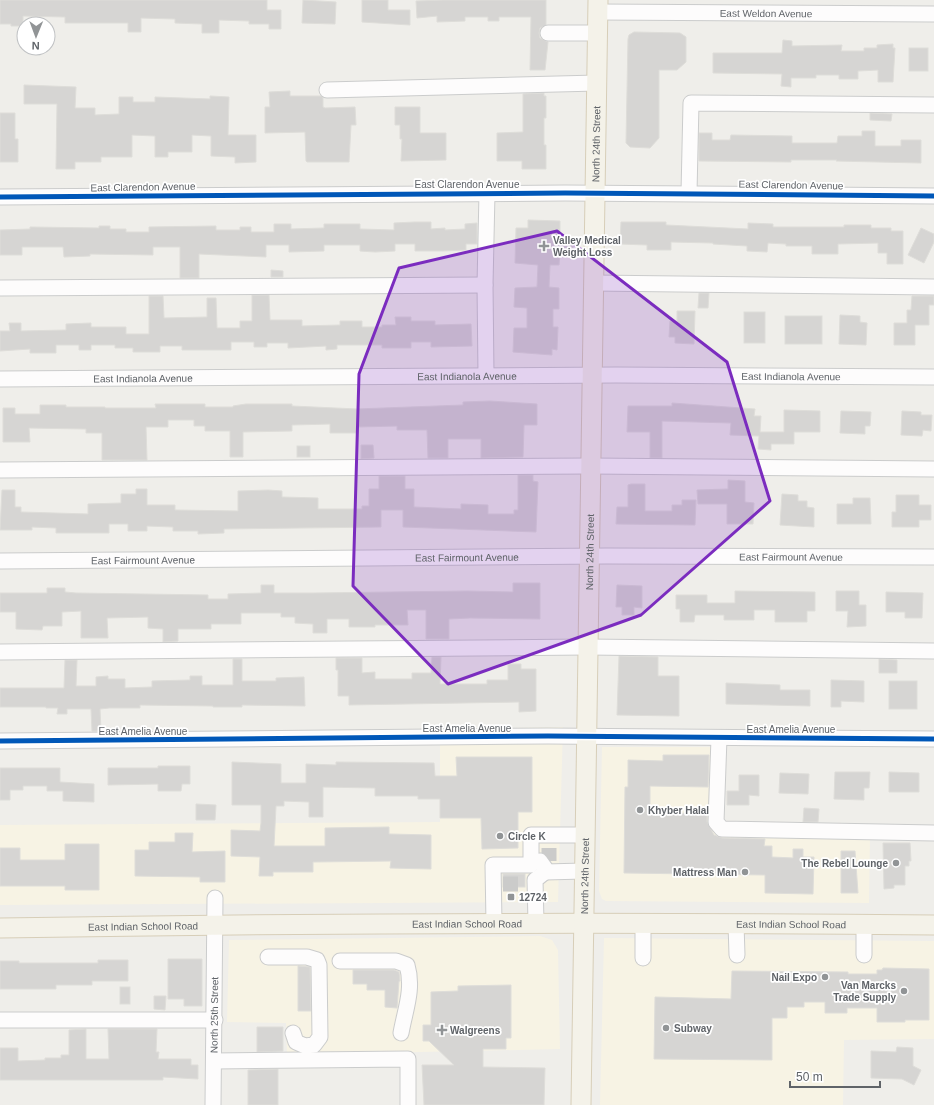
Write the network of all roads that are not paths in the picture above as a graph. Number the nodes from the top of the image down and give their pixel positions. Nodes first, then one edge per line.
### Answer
1 (598, 6) edge
2 (934, 14) edge
3 (548, 33) dead end
4 (598, 33) junction
5 (597, 83) junction
6 (327, 90) dead end
7 (934, 105) edge
8 (487, 193) junction
9 (595, 193) junction
10 (689, 193) junction
11 (934, 196) edge
12 (0, 197) edge
13 (594, 283) junction
14 (485, 286) junction
15 (934, 287) edge
16 (0, 288) edge
17 (592, 375) junction
18 (486, 376) junction
19 (934, 377) edge
20 (0, 379) edge
21 (590, 466) junction
22 (934, 469) edge
23 (0, 470) edge
24 (589, 556) junction
25 (934, 557) edge
26 (0, 561) edge
27 (587, 647) junction
28 (934, 651) edge
29 (0, 652) edge
30 (586, 737) junction
31 (719, 738) junction
32 (934, 739) edge
33 (0, 741) edge
34 (934, 833) edge
35 (584, 835) junction
36 (540, 862) junction
37 (584, 871) junction
38 (215, 898) dead end
39 (494, 923) junction
40 (536, 923) junction
41 (583, 923) junction
42 (643, 923) junction
43 (736, 924) junction
44 (216, 925) junction
45 (864, 925) junction
46 (934, 925) edge
47 (0, 928) edge
48 (736, 955) dead end
49 (864, 955) dead end
50 (268, 957) dead end
51 (643, 958) dead end
52 (340, 961) dead end
53 (0, 1020) edge
54 (215, 1020) junction
55 (293, 1033) dead end
56 (402, 1033) dead end
57 (214, 1061) junction
58 (213, 1105) edge
59 (408, 1105) edge
60 (581, 1105) edge

1 - 2 street, East Weldon Avenue
1 - 4 main road, North 24th Street
3 - 4 street
4 - 5 main road, North 24th Street
5 - 6 street
5 - 9 main road, North 24th Street
7 - 10 street
8 - 9 street, East Clarendon Avenue
8 - 12 street, East Clarendon Avenue
8 - 14 street
9 - 10 street, East Clarendon Avenue
9 - 13 main road, North 24th Street
10 - 11 street, East Clarendon Avenue
13 - 15 street
13 - 17 main road, North 24th Street
14 - 16 street
14 - 18 street
17 - 18 street, East Indianola Avenue
17 - 19 street, East Indianola Avenue
17 - 21 main road, North 24th Street
18 - 20 street, East Indianola Avenue
21 - 22 street
21 - 23 street
21 - 24 main road, North 24th Street
24 - 25 street, East Fairmount Avenue
24 - 26 street, East Fairmount Avenue
24 - 27 main road, North 24th Street
27 - 28 street
27 - 29 street
27 - 30 main road, North 24th Street
30 - 31 street, East Amelia Avenue
30 - 33 street, East Amelia Avenue
30 - 35 main road, North 24th Street
31 - 32 street, East Amelia Avenue
31 - 34 street
35 - 36 street
35 - 37 main road, North 24th Street
36 - 37 street
36 - 39 street
36 - 40 street
37 - 41 main road, North 24th Street
38 - 44 street, North 25th Street
39 - 40 main road, East Indian School Road
39 - 44 main road, East Indian School Road
40 - 41 main road, East Indian School Road
41 - 42 main road, East Indian School Road
41 - 60 main road, North 24th Street
42 - 43 main road, East Indian School Road
42 - 51 street
43 - 45 main road, East Indian School Road
43 - 48 street
44 - 47 main road, East Indian School Road
44 - 54 street, North 25th Street
45 - 46 main road, East Indian School Road
45 - 49 street
50 - 55 street
52 - 56 street
53 - 54 street
54 - 57 street, North 25th Street
57 - 58 street, North 25th Street
57 - 59 street

